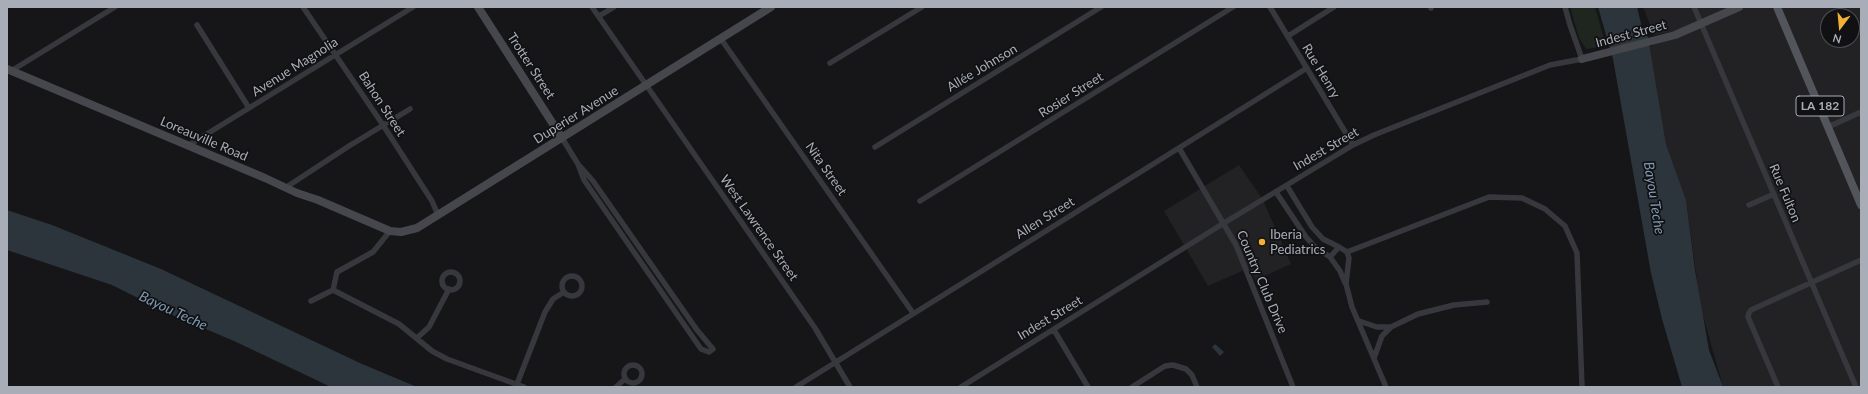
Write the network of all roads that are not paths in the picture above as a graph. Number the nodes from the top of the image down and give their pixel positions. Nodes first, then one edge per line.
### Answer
1 (115, 7) edge
2 (303, 7) edge
3 (413, 7) edge
4 (478, 7) edge
5 (592, 7) edge
6 (614, 7) edge
7 (771, 7) edge
8 (922, 7) edge
9 (1101, 7) edge
10 (1233, 7) edge
11 (1270, 7) edge
12 (1334, 7) edge
13 (1565, 7) edge
14 (1694, 7) edge
15 (1739, 7) edge
16 (1777, 7) edge
17 (599, 16) junction
18 (1702, 24) junction
19 (197, 25) dead end
20 (1288, 36) junction
21 (721, 39) junction
22 (336, 55) junction
23 (1582, 59) junction
24 (830, 64) dead end
25 (1307, 68) junction
26 (9, 70) edge
27 (645, 85) junction
28 (249, 108) junction
29 (410, 109) dead end
30 (1861, 112) edge
31 (383, 125) junction
32 (1828, 126) junction
33 (562, 138) junction
34 (1353, 145) junction
35 (189, 146) junction
36 (875, 147) dead end
37 (1179, 148) junction
38 (578, 164) junction
39 (1287, 186) junction
40 (285, 188) junction
41 (600, 192) junction
42 (1276, 192) junction
43 (1774, 194) junction
44 (595, 196) junction
45 (920, 201) dead end
46 (1749, 205) dead end
47 (1861, 205) edge
48 (438, 215) junction
49 (1224, 223) junction
50 (390, 231) junction
51 (1339, 247) junction
52 (1347, 252) junction
53 (646, 255) junction
54 (1330, 257) junction
55 (641, 259) junction
56 (1861, 260) edge
57 (1811, 283) junction
58 (1346, 284) junction
59 (449, 289) dead end
60 (333, 290) junction
61 (564, 292) dead end
62 (311, 301) dead end
63 (1487, 302) dead end
64 (913, 313) junction
65 (688, 316) junction
66 (683, 321) junction
67 (1358, 321) junction
68 (1390, 327) junction
69 (1054, 330) junction
70 (417, 338) junction
71 (1374, 358) junction
72 (835, 362) junction
73 (625, 379) dead end
74 (517, 384) junction
75 (524, 387) edge
76 (616, 387) edge
77 (796, 387) edge
78 (850, 387) edge
79 (961, 387) edge
80 (1088, 387) edge
81 (1132, 387) edge
82 (1197, 387) edge
83 (1293, 387) edge
84 (1386, 387) edge
85 (1582, 387) edge
86 (1778, 387) edge
87 (1856, 387) edge

1 - 26 street
2 - 22 street, Bahon Street
3 - 22 street, Avenue Magnolia
4 - 33 main road, Trotter Street
5 - 17 street, West Lawrence Street
6 - 17 street
7 - 21 main road, Duperier Avenue
8 - 24 street
9 - 36 street, Allée Johnson
10 - 45 street, Rosier Street
11 - 20 street, Rue Henry
12 - 20 street
13 - 23 street
14 - 18 street, Rue Fulton
15 - 18 main road, Indest Street
16 - 32 main road, LA 182
17 - 27 street, West Lawrence Street
18 - 23 main road, Indest Street
18 - 43 street, Rue Fulton
19 - 28 street
20 - 25 street, Rue Henry
21 - 27 main road, Duperier Avenue
21 - 64 street, Nita Street
22 - 28 street, Avenue Magnolia
22 - 31 street, Bahon Street
23 - 34 street, Indest Street
25 - 34 street, Rue Henry
25 - 37 street, Allen Street
26 - 35 main road, Loreauville Road
27 - 33 main road, Duperier Avenue
27 - 72 street, West Lawrence Street
28 - 35 street, Avenue Magnolia
29 - 31 street
30 - 32 street
31 - 40 street
31 - 48 street, Bahon Street
32 - 47 main road, LA 182
33 - 38 street
33 - 48 main road, Duperier Avenue
34 - 39 street, Indest Street
35 - 40 main road, Loreauville Road
37 - 49 street, Country Club Drive
37 - 64 street, Allen Street
38 - 41 street
38 - 44 street
39 - 42 street, Indest Street
39 - 51 street
40 - 50 main road, Loreauville Road
41 - 44 street
41 - 53 street
42 - 49 street, Indest Street
42 - 54 street
43 - 46 street
43 - 57 street, Rue Fulton
44 - 55 street
48 - 50 main road, Duperier Avenue
49 - 69 street, Indest Street
49 - 83 street, Country Club Drive
50 - 60 street
51 - 52 street
51 - 54 street
52 - 58 street
52 - 85 street
53 - 55 street
53 - 65 street
54 - 58 street
55 - 66 street
56 - 57 street
57 - 86 street
57 - 87 street, Rue Fulton
58 - 67 street
59 - 70 street
60 - 62 street
60 - 70 street
61 - 74 street
63 - 68 street
64 - 72 street, Allen Street
65 - 66 street
65 - 66 street
67 - 68 street
67 - 71 street
68 - 71 street
69 - 79 street, Indest Street
69 - 80 street
70 - 74 street
71 - 84 street
72 - 77 street, Allen Street
72 - 78 street, West Lawrence Street
73 - 76 street
74 - 75 street
81 - 82 street

